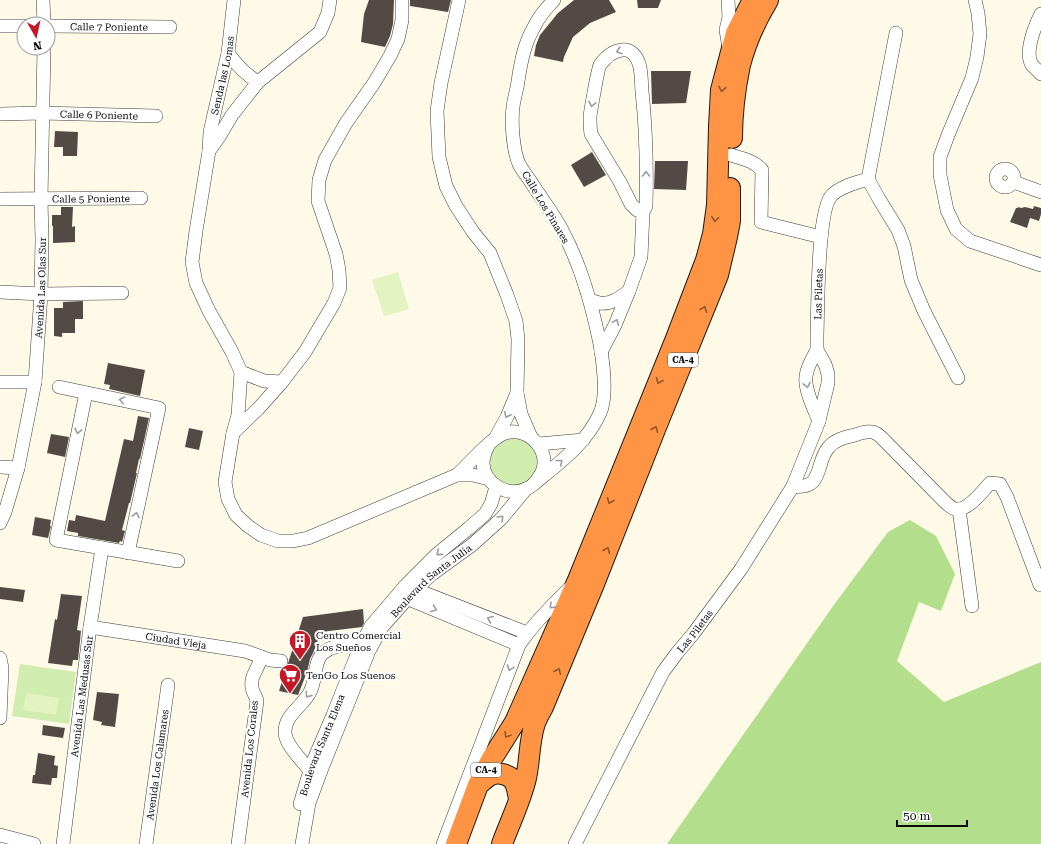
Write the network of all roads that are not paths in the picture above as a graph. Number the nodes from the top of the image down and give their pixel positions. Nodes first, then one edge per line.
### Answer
1 (44, 0) edge
2 (234, 0) edge
3 (330, 0) edge
4 (402, 0) edge
5 (458, 0) edge
6 (728, 0) edge
7 (753, 0) edge
8 (768, 0) edge
9 (975, 0) edge
10 (553, 1) edge
11 (1041, 14) edge
12 (44, 16) edge
13 (0, 26) edge
14 (16, 26) edge
15 (56, 26) edge
16 (170, 27) dead end
17 (896, 33) dead end
18 (228, 53) junction
19 (730, 55) junction
20 (44, 56) edge
21 (1041, 74) edge
22 (258, 82) junction
23 (42, 112) junction
24 (0, 114) edge
25 (156, 116) dead end
26 (209, 151) junction
27 (731, 155) junction
28 (868, 179) junction
29 (1014, 182) dead end
30 (1041, 192) edge
31 (141, 198) dead end
32 (0, 199) edge
33 (40, 199) junction
34 (643, 212) junction
35 (821, 237) junction
36 (1041, 265) edge
37 (629, 291) junction
38 (0, 292) edge
39 (122, 293) dead end
40 (41, 294) junction
41 (590, 300) junction
42 (817, 350) junction
43 (601, 352) junction
44 (241, 372) junction
45 (958, 378) dead end
46 (0, 382) edge
47 (35, 382) junction
48 (282, 382) junction
49 (59, 387) dead end
50 (86, 393) junction
51 (517, 393) junction
52 (818, 421) junction
53 (233, 433) junction
54 (492, 440) junction
55 (583, 440) junction
56 (535, 441) junction
57 (0, 467) edge
58 (18, 468) junction
59 (457, 475) junction
60 (493, 483) junction
61 (531, 486) junction
62 (793, 486) junction
63 (959, 509) junction
64 (0, 523) edge
65 (102, 548) junction
66 (128, 553) junction
67 (178, 561) dead end
68 (578, 580) junction
69 (1040, 585) dead end
70 (407, 592) junction
71 (972, 606) dead end
72 (90, 627) junction
73 (527, 634) junction
74 (519, 645) junction
75 (364, 649) junction
76 (261, 657) junction
77 (0, 658) edge
78 (281, 661) dead end
79 (168, 685) dead end
80 (0, 718) edge
81 (310, 772) junction
82 (478, 785) junction
83 (460, 798) junction
84 (519, 799) junction
85 (0, 835) edge
86 (459, 836) edge
87 (34, 844) edge
88 (63, 844) edge
89 (146, 844) edge
90 (238, 844) edge
91 (294, 844) edge
92 (302, 844) edge
93 (443, 844) edge
94 (502, 844) edge
95 (575, 844) edge

1 - 12 street
2 - 18 street, Senda las Lomas
3 - 22 street
4 - 48 street
5 - 51 street
6 - 19 street
7 - 19 highway, CA-4
8 - 27 highway, CA-4
9 - 36 street
10 - 41 street, Calle Los Pinares
11 - 21 street
13 - 14 street
15 - 16 street, Calle 7 Poniente
17 - 28 street
18 - 22 street
18 - 26 street, Senda las Lomas
19 -> 68 highway, CA-4
20 - 23 street, Avenida Las Olas Sur
22 - 26 street
23 - 24 street, Calle 6 Poniente
23 - 25 street, Calle 6 Poniente
23 - 33 street, Avenida Las Olas Sur
26 - 44 street, Senda las Lomas
27 - 35 street
84 -> 27 highway, CA-4
28 - 35 street, Las Piletas
28 - 45 street
29 - 30 street
31 - 33 street, Calle 5 Poniente
32 - 33 street, Calle 5 Poniente
33 - 40 street, Avenida Las Olas Sur
34 -> 34 street
34 - 37 street
35 - 42 street, Las Piletas
37 - 41 street
43 -> 37 street
38 - 40 street
39 - 40 street
40 - 47 street, Avenida Las Olas Sur
41 - 43 street, Calle Los Pinares
42 - 52 street, Las Piletas
42 -> 52 street, Las Piletas
43 - 55 street, Calle Los Pinares
44 - 48 street
44 - 53 street
46 - 47 street
47 - 58 street, Avenida Las Olas Sur
48 - 53 street
49 - 50 street
50 -> 65 street
66 -> 50 street
51 -> 54 street
51 - 56 street
52 - 62 street, Las Piletas
53 - 59 street
54 - 56 street
54 - 59 street
54 - 60 street
55 - 56 street
61 -> 55 street, Calle Los Pinares
56 - 61 street
57 - 58 street
58 - 64 street, Avenida Las Olas Sur
59 - 60 street
60 - 61 street
60 -> 70 street, Boulevard Santa Elena
70 -> 61 street, Boulevard Santa Julia
62 - 63 street
62 - 95 street, Las Piletas
63 - 69 street
63 - 71 street
65 - 66 street
65 - 72 street, Avenida Las Medusas Sur
66 - 67 street
68 -> 73 street
68 -> 82 highway, CA-4
73 -> 70 street
70 -> 74 street
70 - 75 street, Boulevard Santa Elena
72 - 76 street, Ciudad Vieja
72 - 88 street, Avenida Las Medusas Sur
73 - 74 street
74 -> 83 street
75 - 81 street, Boulevard Santa Elena
75 -> 81 street
75 - 92 street
76 - 78 street, Ciudad Vieja
76 - 90 street, Avenida Los Corales
77 - 80 street
79 - 89 street, Avenida Los Calamares
81 - 91 street, Boulevard Santa Elena
82 - 84 highway
82 - 86 highway, CA-4
83 - 86 highway
83 - 93 street
84 - 94 highway, CA-4
85 - 87 street

